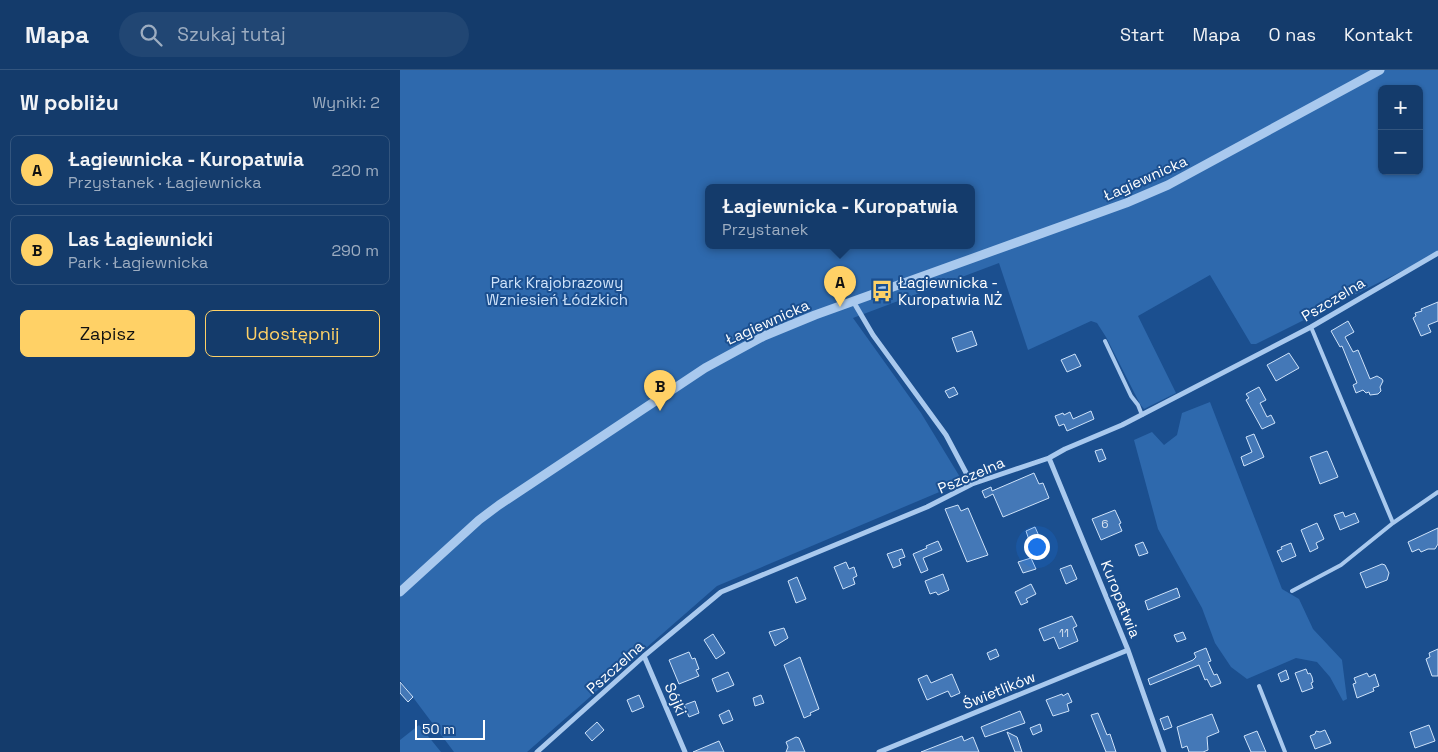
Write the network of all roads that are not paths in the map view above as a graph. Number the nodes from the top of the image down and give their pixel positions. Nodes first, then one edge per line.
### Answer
1 (1380, 70) edge
2 (1438, 253) edge
3 (853, 302) junction
4 (1311, 327) junction
5 (1104, 341) dead end
6 (1142, 415) junction
7 (1049, 458) junction
8 (972, 484) junction
9 (1438, 492) edge
10 (1393, 523) junction
11 (1292, 591) dead end
12 (400, 592) edge
13 (1128, 650) junction
14 (644, 656) junction
15 (1259, 686) dead end
16 (538, 752) edge
17 (686, 752) edge
18 (879, 752) edge
19 (1164, 752) edge
20 (1285, 752) edge

1 - 3 street, Łagiewnicka
2 - 4 street, Pszczelna
3 - 8 street
3 - 12 street, Łagiewnicka
4 - 6 street, Pszczelna
4 - 10 lane
5 - 6 lane
6 - 7 street, Pszczelna
7 - 8 street, Pszczelna
7 - 13 street, Kuropatwia
8 - 14 street, Pszczelna
9 - 10 lane
10 - 11 lane
13 - 18 street, Świetlików
13 - 19 street, Kuropatwia
14 - 16 street, Pszczelna
14 - 17 street, Sójki
15 - 20 lane

